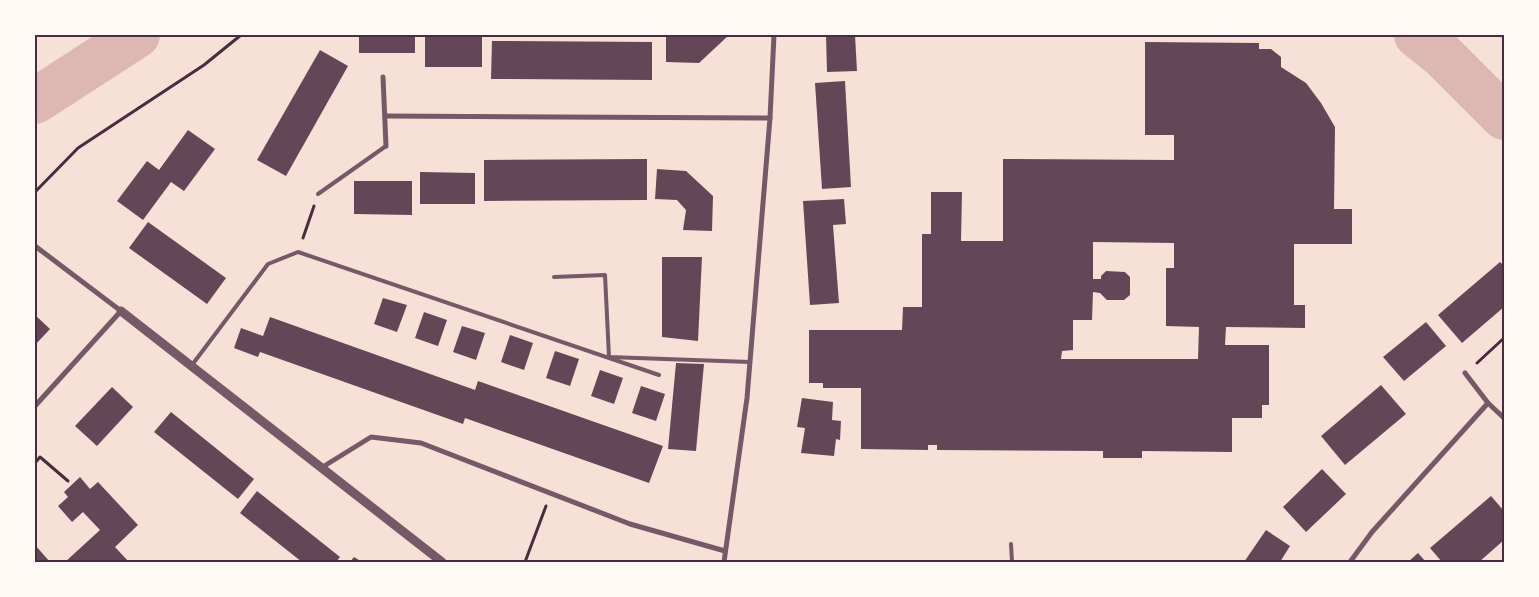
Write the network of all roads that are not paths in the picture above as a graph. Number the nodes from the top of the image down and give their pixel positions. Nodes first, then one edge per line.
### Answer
1 (774, 35) edge
2 (383, 77) dead end
3 (386, 116) junction
4 (770, 118) junction
5 (386, 146) joint
6 (318, 194) road end
7 (35, 246) edge
8 (554, 277) dead end
9 (121, 311) junction
10 (609, 357) junction
11 (750, 362) junction
12 (191, 366) junction
13 (1465, 373) road end
14 (659, 375) dead end
15 (1488, 403) junction
16 (35, 406) edge
17 (1504, 418) edge
18 (321, 468) junction
19 (1011, 544) dead end
20 (725, 551) junction
21 (442, 562) edge
22 (724, 562) edge
23 (1012, 562) edge
24 (1350, 562) edge

1 - 4 street
2 - 3 street
3 - 4 street
3 - 5 street
4 - 11 street
5 - 6 lane
7 - 9 street
8 - 10 lane
9 - 12 street
9 - 16 street
10 - 11 lane
10 - 12 lane
10 - 14 lane
11 - 20 street
12 - 18 street
13 - 15 street
15 - 17 street
15 - 24 street
18 - 20 street
18 - 21 street
19 - 23 lane
20 - 22 street

